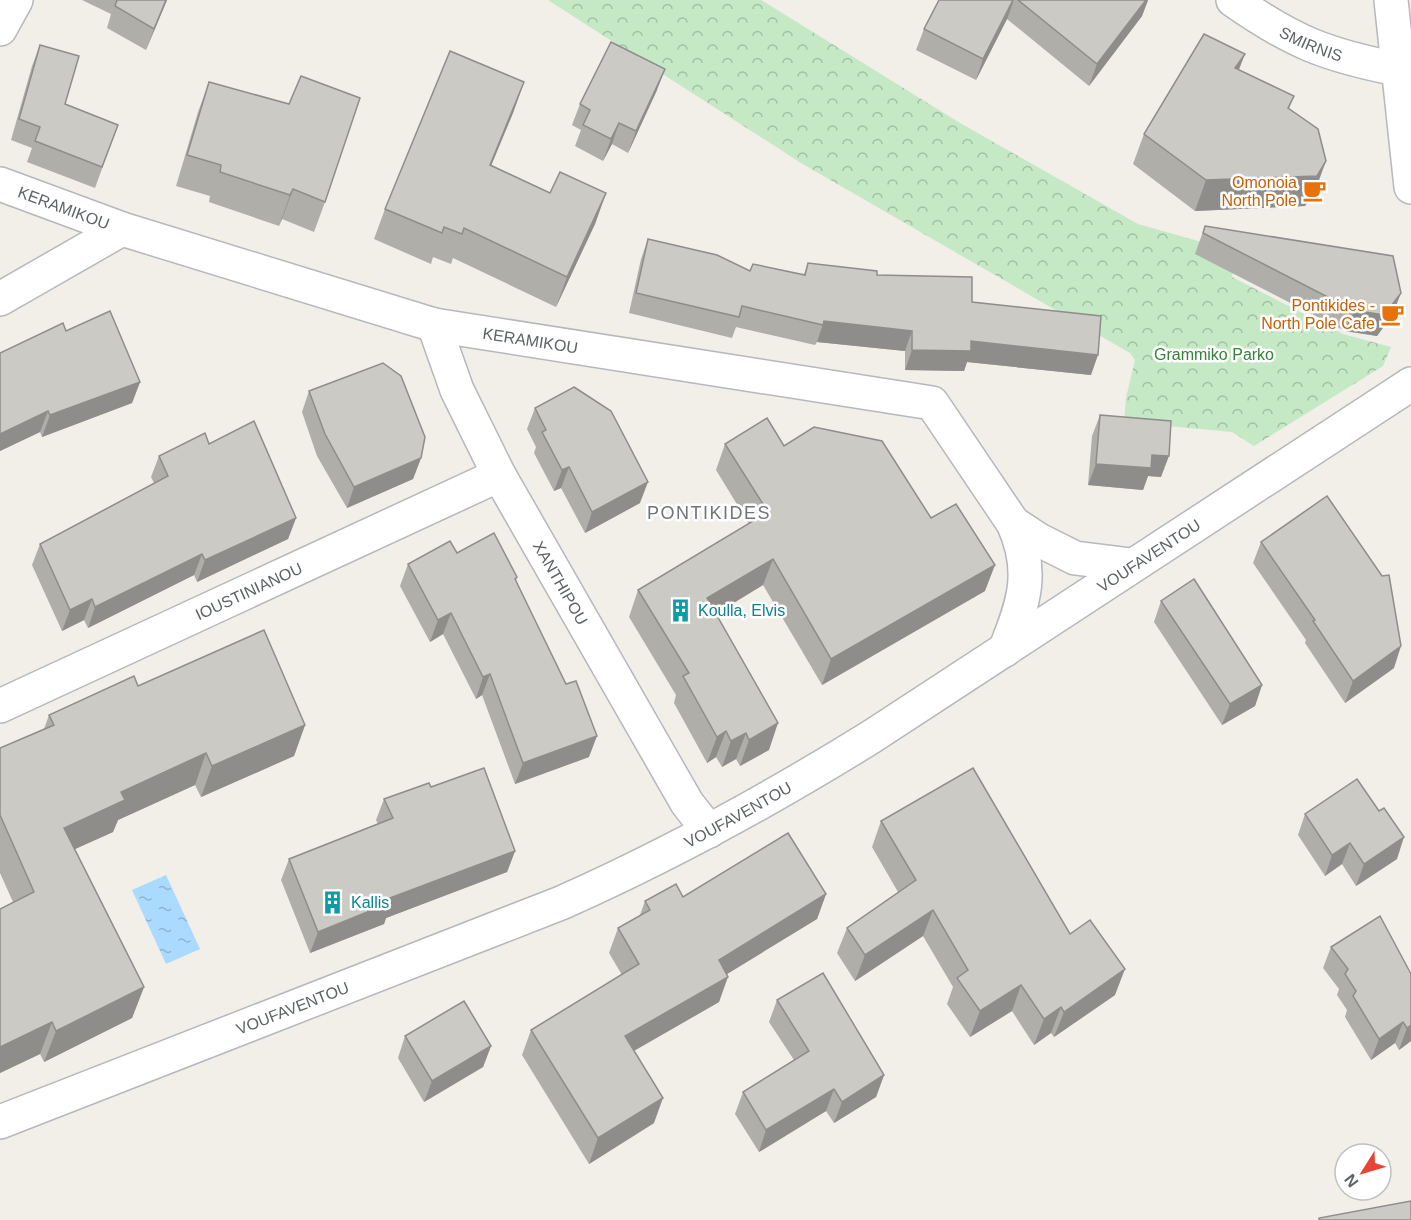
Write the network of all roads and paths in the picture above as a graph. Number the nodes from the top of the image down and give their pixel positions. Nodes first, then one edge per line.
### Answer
1 (16, 0) edge
2 (1233, 0) edge
3 (1391, 0) edge
4 (0, 29) edge
5 (1397, 69) junction
6 (0, 184) edge
7 (1411, 185) edge
8 (122, 229) junction
9 (0, 299) edge
10 (434, 325) junction
11 (1411, 384) edge
12 (499, 475) junction
13 (1014, 523) junction
14 (1131, 565) junction
15 (1005, 650) junction
16 (0, 706) edge
17 (709, 831) junction
18 (0, 1122) edge

1 - 4 street
2 - 5 street, SMIRNIS
3 - 5 street
5 - 7 street
6 - 8 street, KERAMIKOU
8 - 9 street
8 - 10 street, KERAMIKOU
10 - 12 street, XANTHIPOU
10 - 13 street, KERAMIKOU
11 - 14 street, VOUFAVENTOU
12 - 16 street, IOUSTINIANOU
12 - 17 street, XANTHIPOU
13 - 14 street, KERAMIKOU
13 - 15 street, KERAMIKOU
14 - 15 street, VOUFAVENTOU
15 - 17 street, VOUFAVENTOU
17 - 18 street, VOUFAVENTOU

